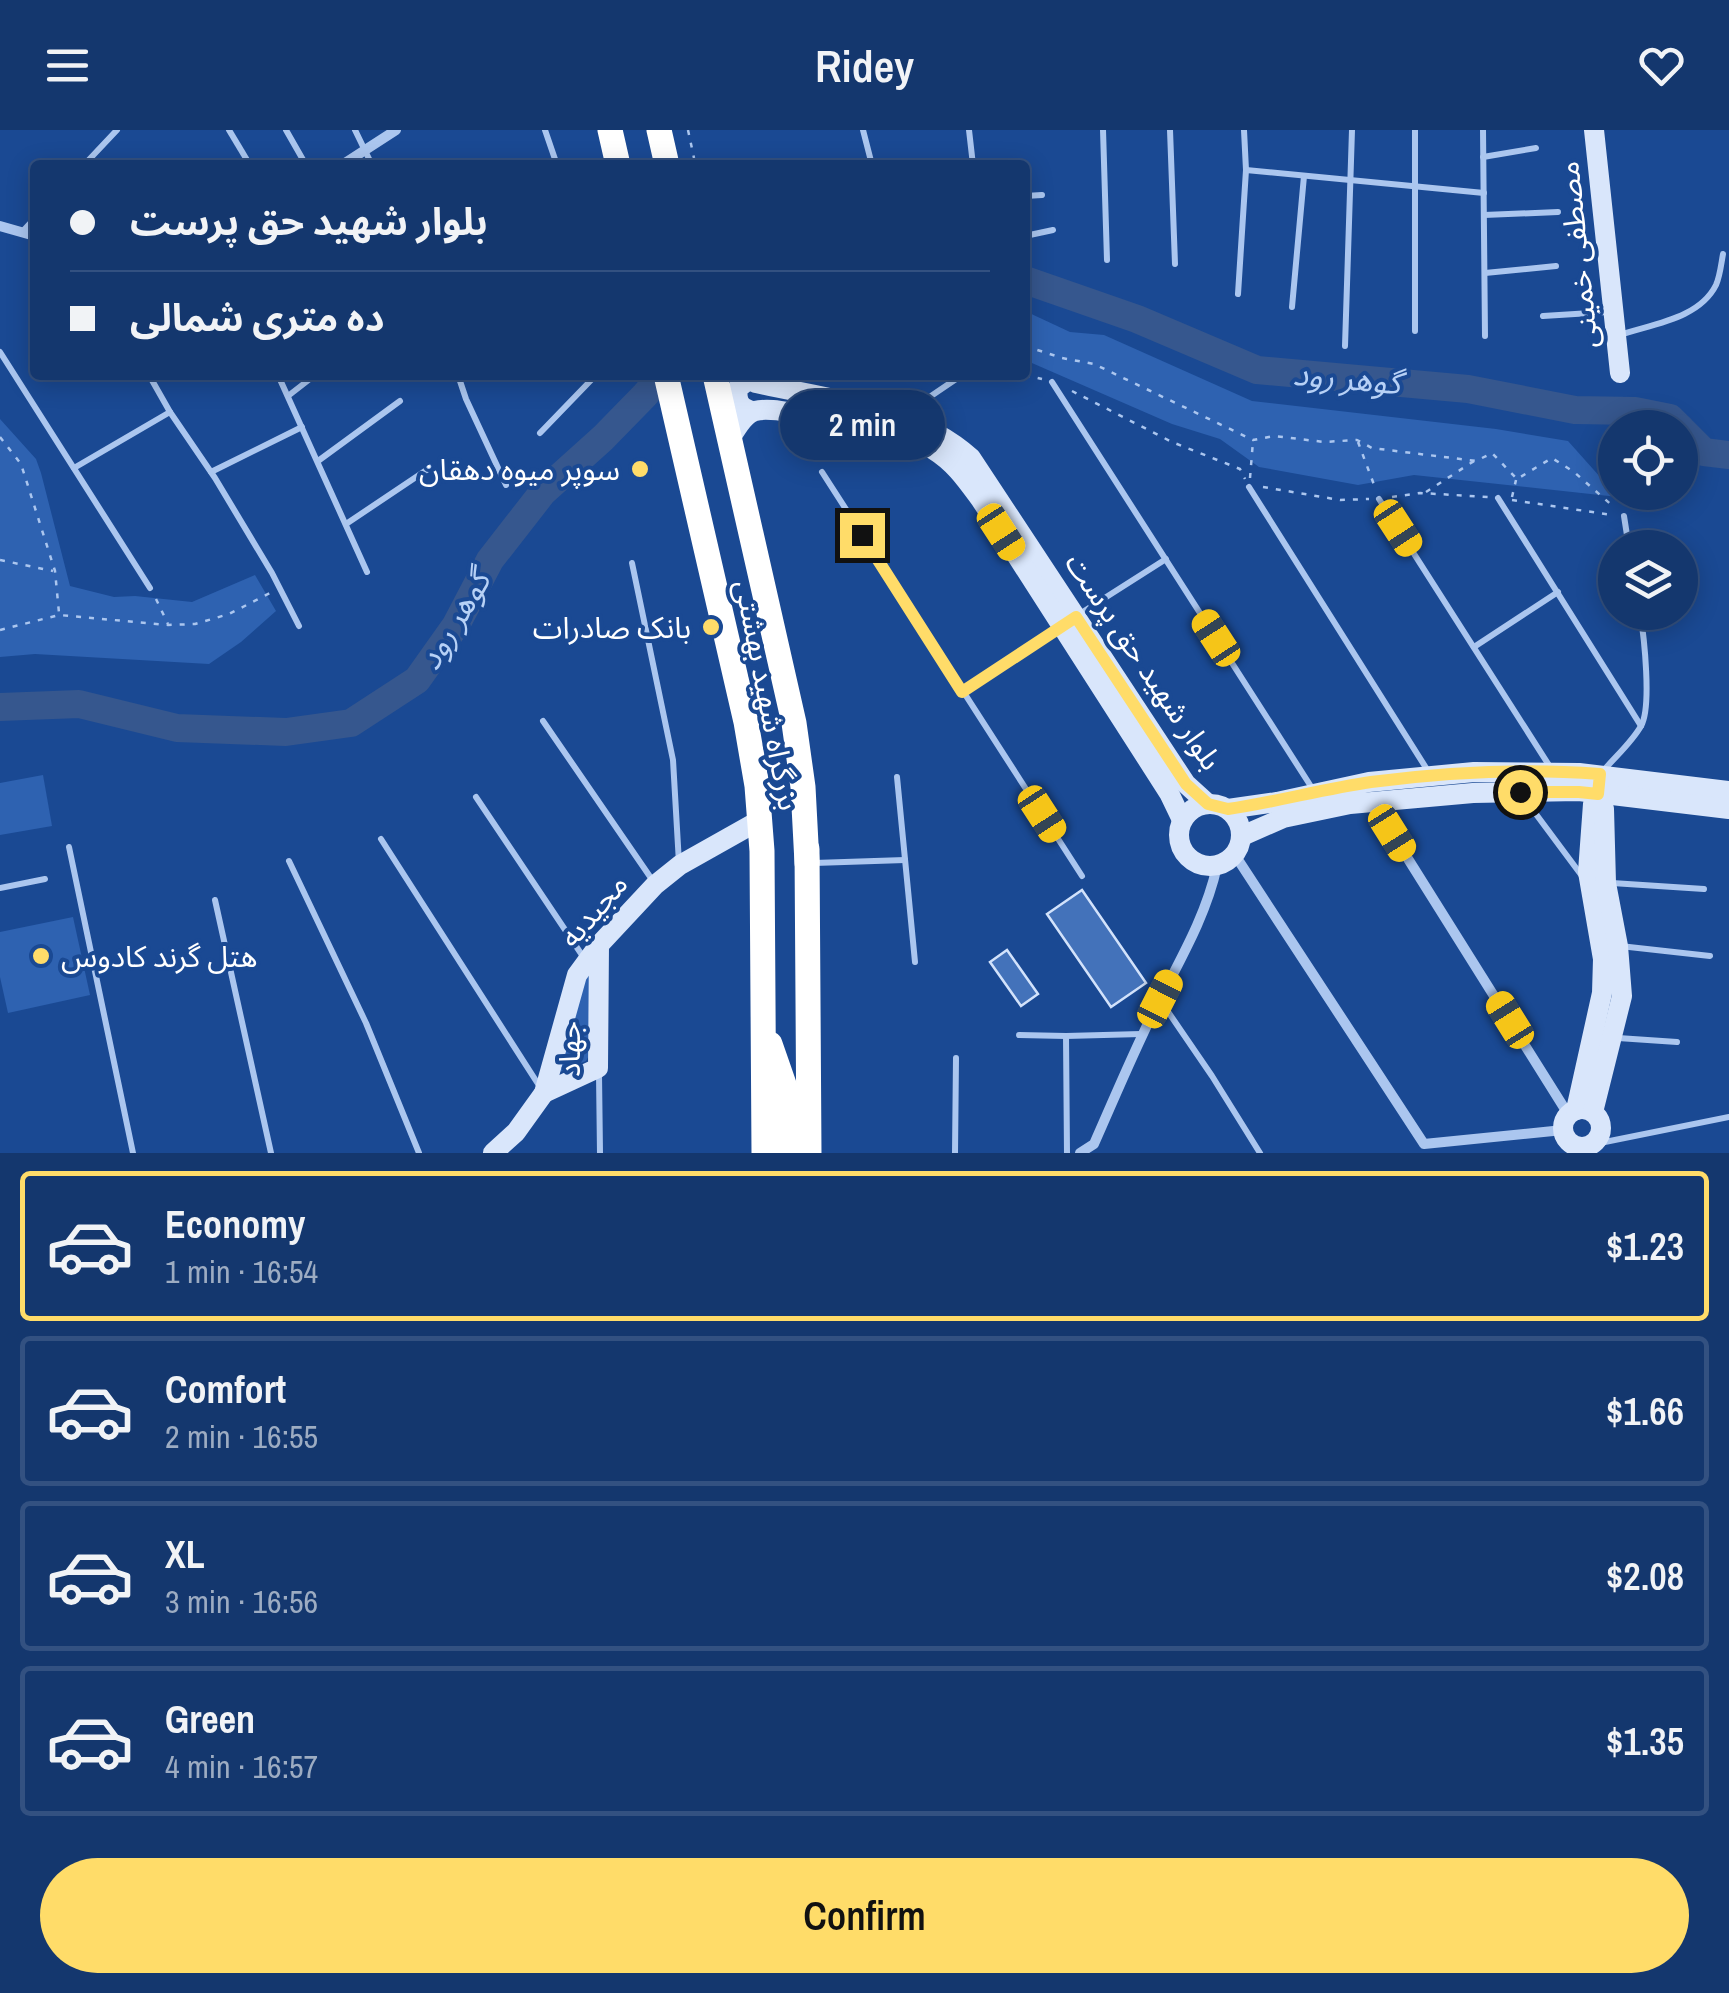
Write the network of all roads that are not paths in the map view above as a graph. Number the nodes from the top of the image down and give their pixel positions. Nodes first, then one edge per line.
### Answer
1 (117, 130) edge
2 (229, 130) edge
3 (286, 130) edge
4 (355, 130) edge
5 (396, 130) edge
6 (545, 130) edge
7 (610, 130) edge
8 (659, 130) edge
9 (863, 130) edge
10 (969, 130) edge
11 (1102, 130) edge
12 (1170, 130) edge
13 (1244, 130) edge
14 (1352, 130) edge
15 (1415, 130) edge
16 (1482, 130) edge
17 (1594, 130) edge
18 (365, 148) junction
19 (1536, 148) dead end
20 (1483, 157) junction
21 (89, 160) edge
22 (247, 160) edge
23 (303, 160) edge
24 (349, 160) edge
25 (370, 160) edge
26 (555, 160) edge
27 (617, 160) edge
28 (666, 160) edge
29 (871, 160) edge
30 (972, 160) edge
31 (1246, 170) junction
32 (1304, 176) junction
33 (1350, 180) junction
34 (1416, 186) junction
35 (1484, 193) junction
36 (1042, 195) dead end
37 (1030, 196) edge
38 (1558, 212) dead end
39 (1484, 215) junction
40 (30, 223) edge
41 (0, 226) edge
42 (1053, 230) dead end
43 (22, 232) junction
44 (30, 234) edge
45 (1030, 235) edge
46 (1723, 254) dead end
47 (1107, 260) dead end
48 (1175, 264) dead end
49 (1556, 266) dead end
50 (1485, 273) junction
51 (1238, 294) dead end
52 (1292, 308) dead end
53 (1614, 312) junction
54 (1543, 316) dead end
55 (1415, 331) dead end
56 (1484, 336) dead end
57 (1616, 336) junction
58 (1346, 346) dead end
59 (0, 352) edge
60 (1620, 373) dead end
61 (152, 380) edge
62 (280, 380) edge
63 (309, 380) edge
64 (460, 380) edge
65 (591, 380) edge
66 (667, 380) edge
67 (743, 380) edge
68 (757, 380) edge
69 (954, 380) edge
70 (1052, 382) road end
71 (717, 385) edge
72 (288, 396) junction
73 (400, 402) dead end
74 (753, 411) junction
75 (170, 412) junction
76 (900, 416) junction
77 (302, 427) junction
78 (540, 434) dead end
79 (730, 439) junction
80 (318, 460) junction
81 (431, 467) dead end
82 (74, 468) junction
83 (211, 472) junction
84 (822, 472) dead end
85 (506, 485) dead end
86 (1249, 487) road end
87 (1379, 498) road end
88 (1498, 498) road end
89 (1624, 516) road end
90 (346, 524) junction
91 (1626, 530) edge
92 (1166, 559) junction
93 (632, 563) dead end
94 (367, 572) dead end
95 (150, 588) road end
96 (1558, 592) junction
97 (1068, 621) junction
98 (299, 626) dead end
99 (1643, 630) edge
100 (1474, 648) junction
101 (962, 692) junction
102 (543, 721) dead end
103 (1641, 726) junction
104 (1553, 771) junction
105 (897, 777) dead end
106 (1599, 784) junction
107 (1432, 787) junction
108 (1729, 790) edge
109 (1520, 792) junction
110 (1316, 793) junction
111 (476, 797) dead end
112 (1372, 802) junction
113 (1218, 806) junction
114 (1729, 809) edge
115 (760, 820) junction
116 (1182, 820) junction
117 (381, 840) dead end
118 (68, 846) dead end
119 (1231, 852) junction
120 (807, 856) junction
121 (905, 860) junction
122 (289, 862) dead end
123 (680, 865) junction
124 (1082, 876) dead end
125 (45, 879) dead end
126 (1598, 884) junction
127 (655, 885) junction
128 (0, 888) edge
129 (1704, 889) dead end
130 (215, 900) dead end
131 (1610, 946) junction
132 (592, 954) junction
133 (1710, 956) dead end
134 (915, 962) dead end
135 (1160, 999) junction
136 (1142, 1034) junction
137 (1019, 1035) dead end
138 (1066, 1036) junction
139 (1612, 1038) junction
140 (1677, 1042) dead end
141 (956, 1058) dead end
142 (598, 1068) junction
143 (544, 1094) junction
144 (1575, 1116) junction
145 (1729, 1117) edge
146 (1591, 1149) edge
147 (787, 1151) edge
148 (133, 1153) edge
149 (270, 1153) edge
150 (418, 1153) edge
151 (493, 1153) edge
152 (600, 1153) edge
153 (955, 1153) edge
154 (1067, 1153) edge
155 (1080, 1153) edge
156 (1260, 1153) edge

1 - 21 lane
2 - 22 lane
3 - 23 lane
4 - 18 lane
5 - 18 street
6 - 26 lane
7 - 27 highway
8 - 28 highway
9 - 29 lane
10 - 30 lane
11 - 47 lane
12 - 48 lane
13 - 31 lane
14 - 33 lane
15 - 34 lane
16 - 20 lane
17 - 53 street, مصطفی خمینی
18 - 24 street
18 - 25 lane
19 - 20 lane
20 - 35 lane
31 - 32 lane
31 - 51 lane
32 - 33 lane
32 - 52 lane
33 - 34 lane
33 - 58 lane
34 - 35 lane
34 - 55 lane
35 - 39 lane
36 - 37 lane
38 - 39 lane
39 - 50 lane
40 - 43 lane
41 - 43 street
42 - 45 lane
43 - 44 street
46 - 57 lane
49 - 50 lane
50 - 56 lane
53 - 54 lane
53 - 57 street, مصطفی خمینی
57 - 60 street, مصطفی خمینی
59 - 82 lane
61 - 75 lane
62 - 72 lane
63 - 72 lane
64 - 85 lane
65 - 78 lane
66 - 115 highway, بزرگراه شهید بهشتی
67 - 74 street
68 - 76 street, بلوار شهید حق پرست
69 - 76 lane
70 - 92 lane
71 - 79 highway, بزرگراه شهید بهشتی
72 - 77 lane
73 - 80 lane
74 - 79 street
74 - 97 street, بلوار شهید حق پرست
75 - 82 lane
75 - 83 lane
76 - 97 street, بلوار شهید حق پرست
77 - 80 lane
77 - 83 lane
79 - 120 highway, بزرگراه شهید بهشتی
80 - 90 lane
81 - 90 lane
82 - 95 lane
83 - 98 lane
84 - 101 lane
86 - 107 lane
87 - 100 lane
88 - 96 lane
89 - 91 lane
90 - 94 lane
92 - 97 lane
92 - 110 lane
93 - 123 lane
96 - 100 lane
96 - 103 lane
97 - 101 lane
97 - 113 street, بلوار شهید حق پرست
97 - 116 street, بلوار شهید حق پرست
99 - 103 lane
100 - 104 lane
101 - 124 lane
102 - 127 lane
103 - 106 lane
104 - 106 street, بلوار شهید حق پرست
104 - 107 street, بلوار شهید حق پرست
105 - 121 lane
106 - 108 street, بلوار شهید حق پرست
106 - 109 street, بلوار شهید حق پرست
106 - 114 street, بلوار شهید حق پرست
106 - 126 street
107 - 109 street, بلوار شهید حق پرست
107 - 110 street, بلوار شهید حق پرست
107 - 112 street, بلوار شهید حق پرست
109 - 126 lane
110 - 113 street, بلوار شهید حق پرست
111 - 132 lane
112 - 119 street, بلوار شهید حق پرست
112 - 144 street
113 - 116 street
113 - 119 street
115 - 123 street, مجیدیه
115 - 147 highway, بزرگراه شهید بهشتی
116 - 119 street
117 - 143 lane
118 - 148 lane
119 - 135 street
119 - 144 street
120 - 121 lane
120 - 147 highway, بزرگراه شهید بهشتی
121 - 134 lane
122 - 150 lane
123 - 127 street, مجیدیه
125 - 128 lane
126 - 129 lane
126 - 131 street
127 - 132 street, مجیدیه
130 - 149 lane
131 - 133 lane
131 - 139 street
131 - 144 street
132 - 142 street, جهاد
132 - 143 street, مجیدیه
135 - 136 street
135 - 156 lane
136 - 138 lane
136 - 155 street
137 - 138 lane
138 - 154 lane
139 - 140 lane
139 - 144 street
141 - 153 lane
142 - 143 street
142 - 152 lane, جهاد
143 - 151 street
144 - 146 street
144 - 146 street
145 - 146 lane

